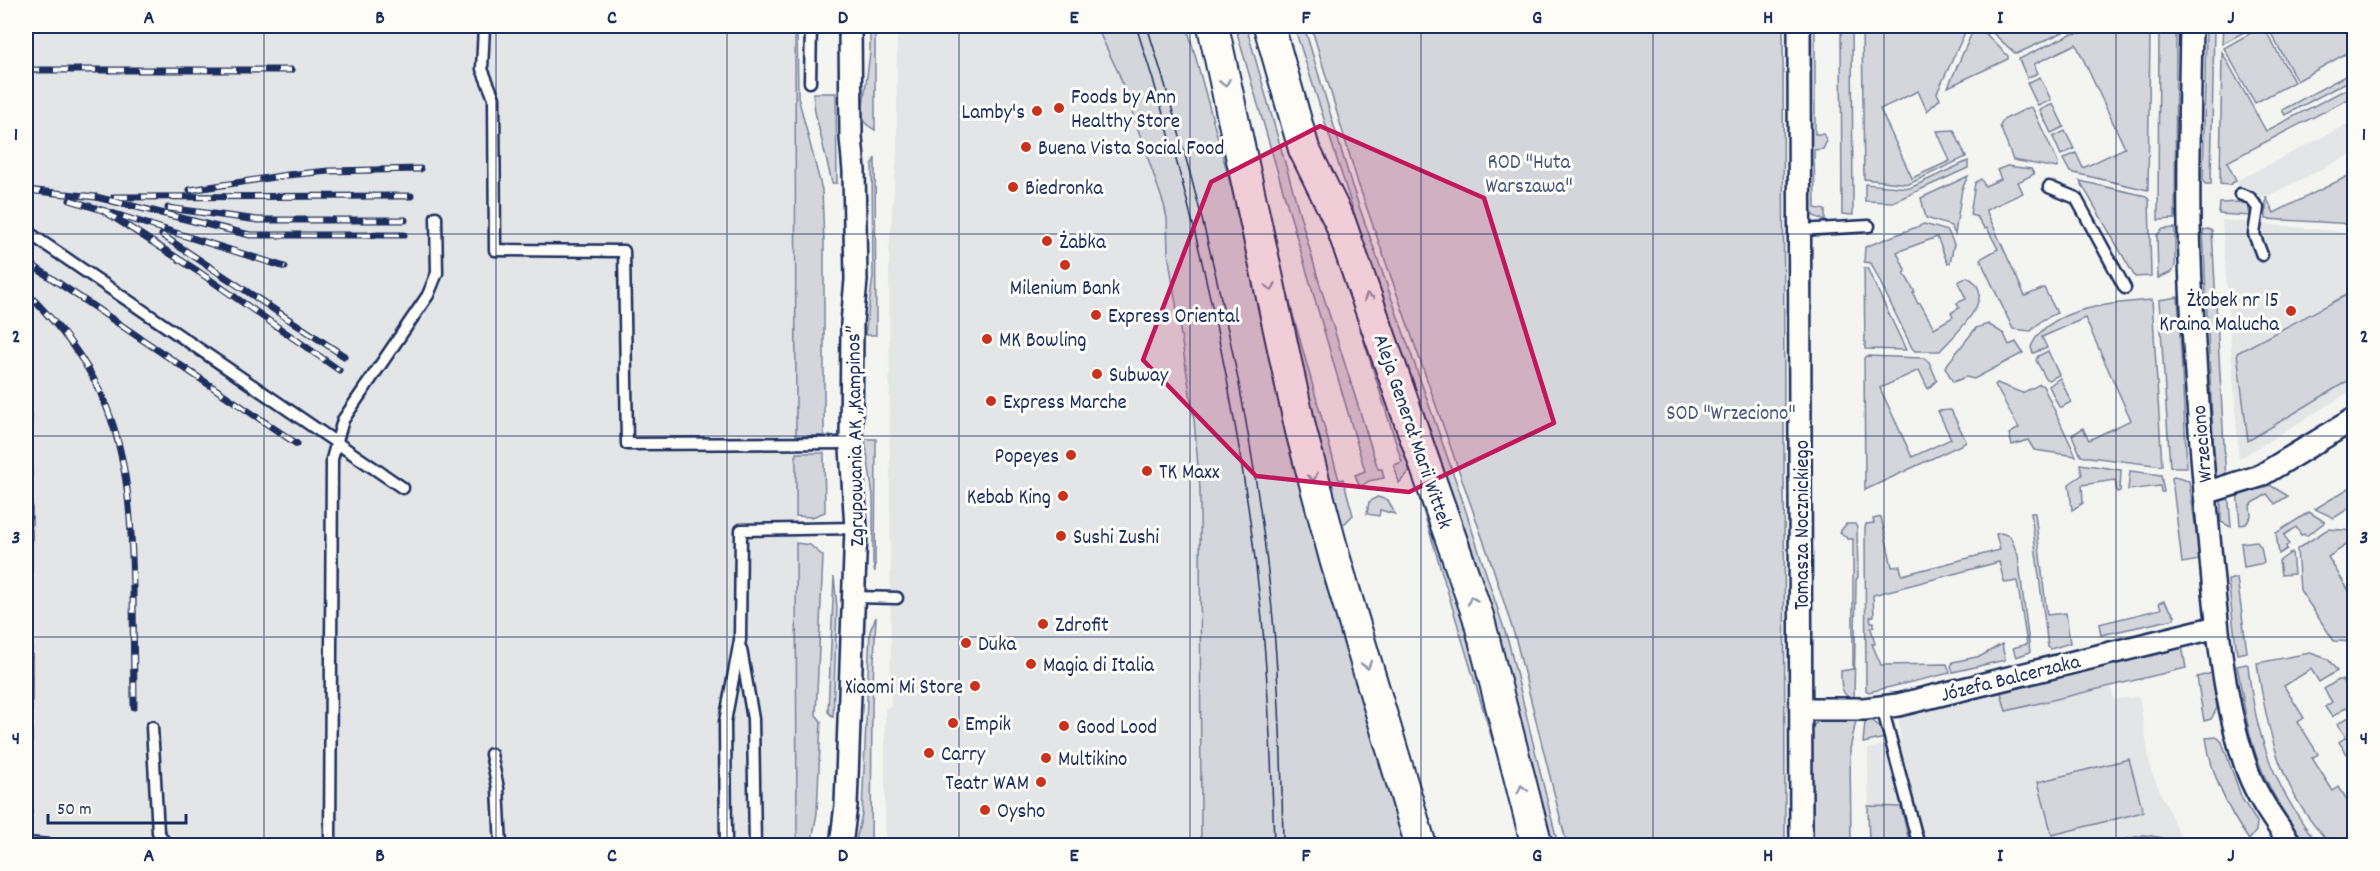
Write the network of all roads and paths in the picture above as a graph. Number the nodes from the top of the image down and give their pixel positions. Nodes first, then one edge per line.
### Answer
1 (484, 26) edge
2 (811, 26) edge
3 (850, 26) edge
4 (1213, 26) edge
5 (1269, 26) edge
6 (1799, 26) edge
7 (2191, 26) edge
8 (810, 82) dead end
9 (2049, 187) dead end
10 (2240, 194) dead end
11 (436, 217) dead end
12 (1869, 226) dead end
13 (1800, 230) junction
14 (26, 231) edge
15 (2262, 255) dead end
16 (2125, 288) dead end
17 (2354, 420) edge
18 (335, 442) junction
19 (851, 443) junction
20 (403, 488) dead end
21 (2205, 493) junction
22 (856, 528) junction
23 (854, 597) junction
24 (897, 598) dead end
25 (2217, 627) junction
26 (740, 640) junction
27 (1881, 707) junction
28 (1802, 710) junction
29 (152, 728) dead end
30 (491, 754) dead end
31 (26, 843) edge
32 (62, 846) edge
33 (168, 846) edge
34 (330, 846) edge
35 (501, 846) edge
36 (726, 846) edge
37 (755, 846) edge
38 (841, 846) edge
39 (1421, 846) edge
40 (1537, 846) edge
41 (1801, 846) edge
42 (1919, 846) edge
43 (2292, 846) edge

1 - 19 lane
2 - 8 lane
3 - 19 street, Zgrupowania AK „Kampinos”
4 -> 39 main road
40 -> 5 main road, Aleja Generał Marii Wittek
6 - 13 street, Tomasza Nocznickiego
7 - 21 street, Wrzeciono
9 - 16 lane
10 - 15 lane
11 - 18 lane
12 - 13 lane
13 - 28 street, Tomasza Nocznickiego
14 - 18 lane
17 - 21 street
18 - 20 lane
18 - 34 lane
19 - 22 street, Zgrupowania AK „Kampinos”
21 - 25 street, Wrzeciono
22 - 23 street, Zgrupowania AK „Kampinos”
22 - 26 lane
23 - 24 lane
23 - 38 street, Zgrupowania AK „Kampinos”
25 - 27 street, Józefa Balcerzaka
25 - 43 street, Wrzeciono
26 - 36 lane
26 - 37 lane
27 - 28 street, Józefa Balcerzaka
27 - 42 lane
28 - 41 street, Tomasza Nocznickiego
29 - 33 lane
30 - 35 lane
31 - 32 lane

